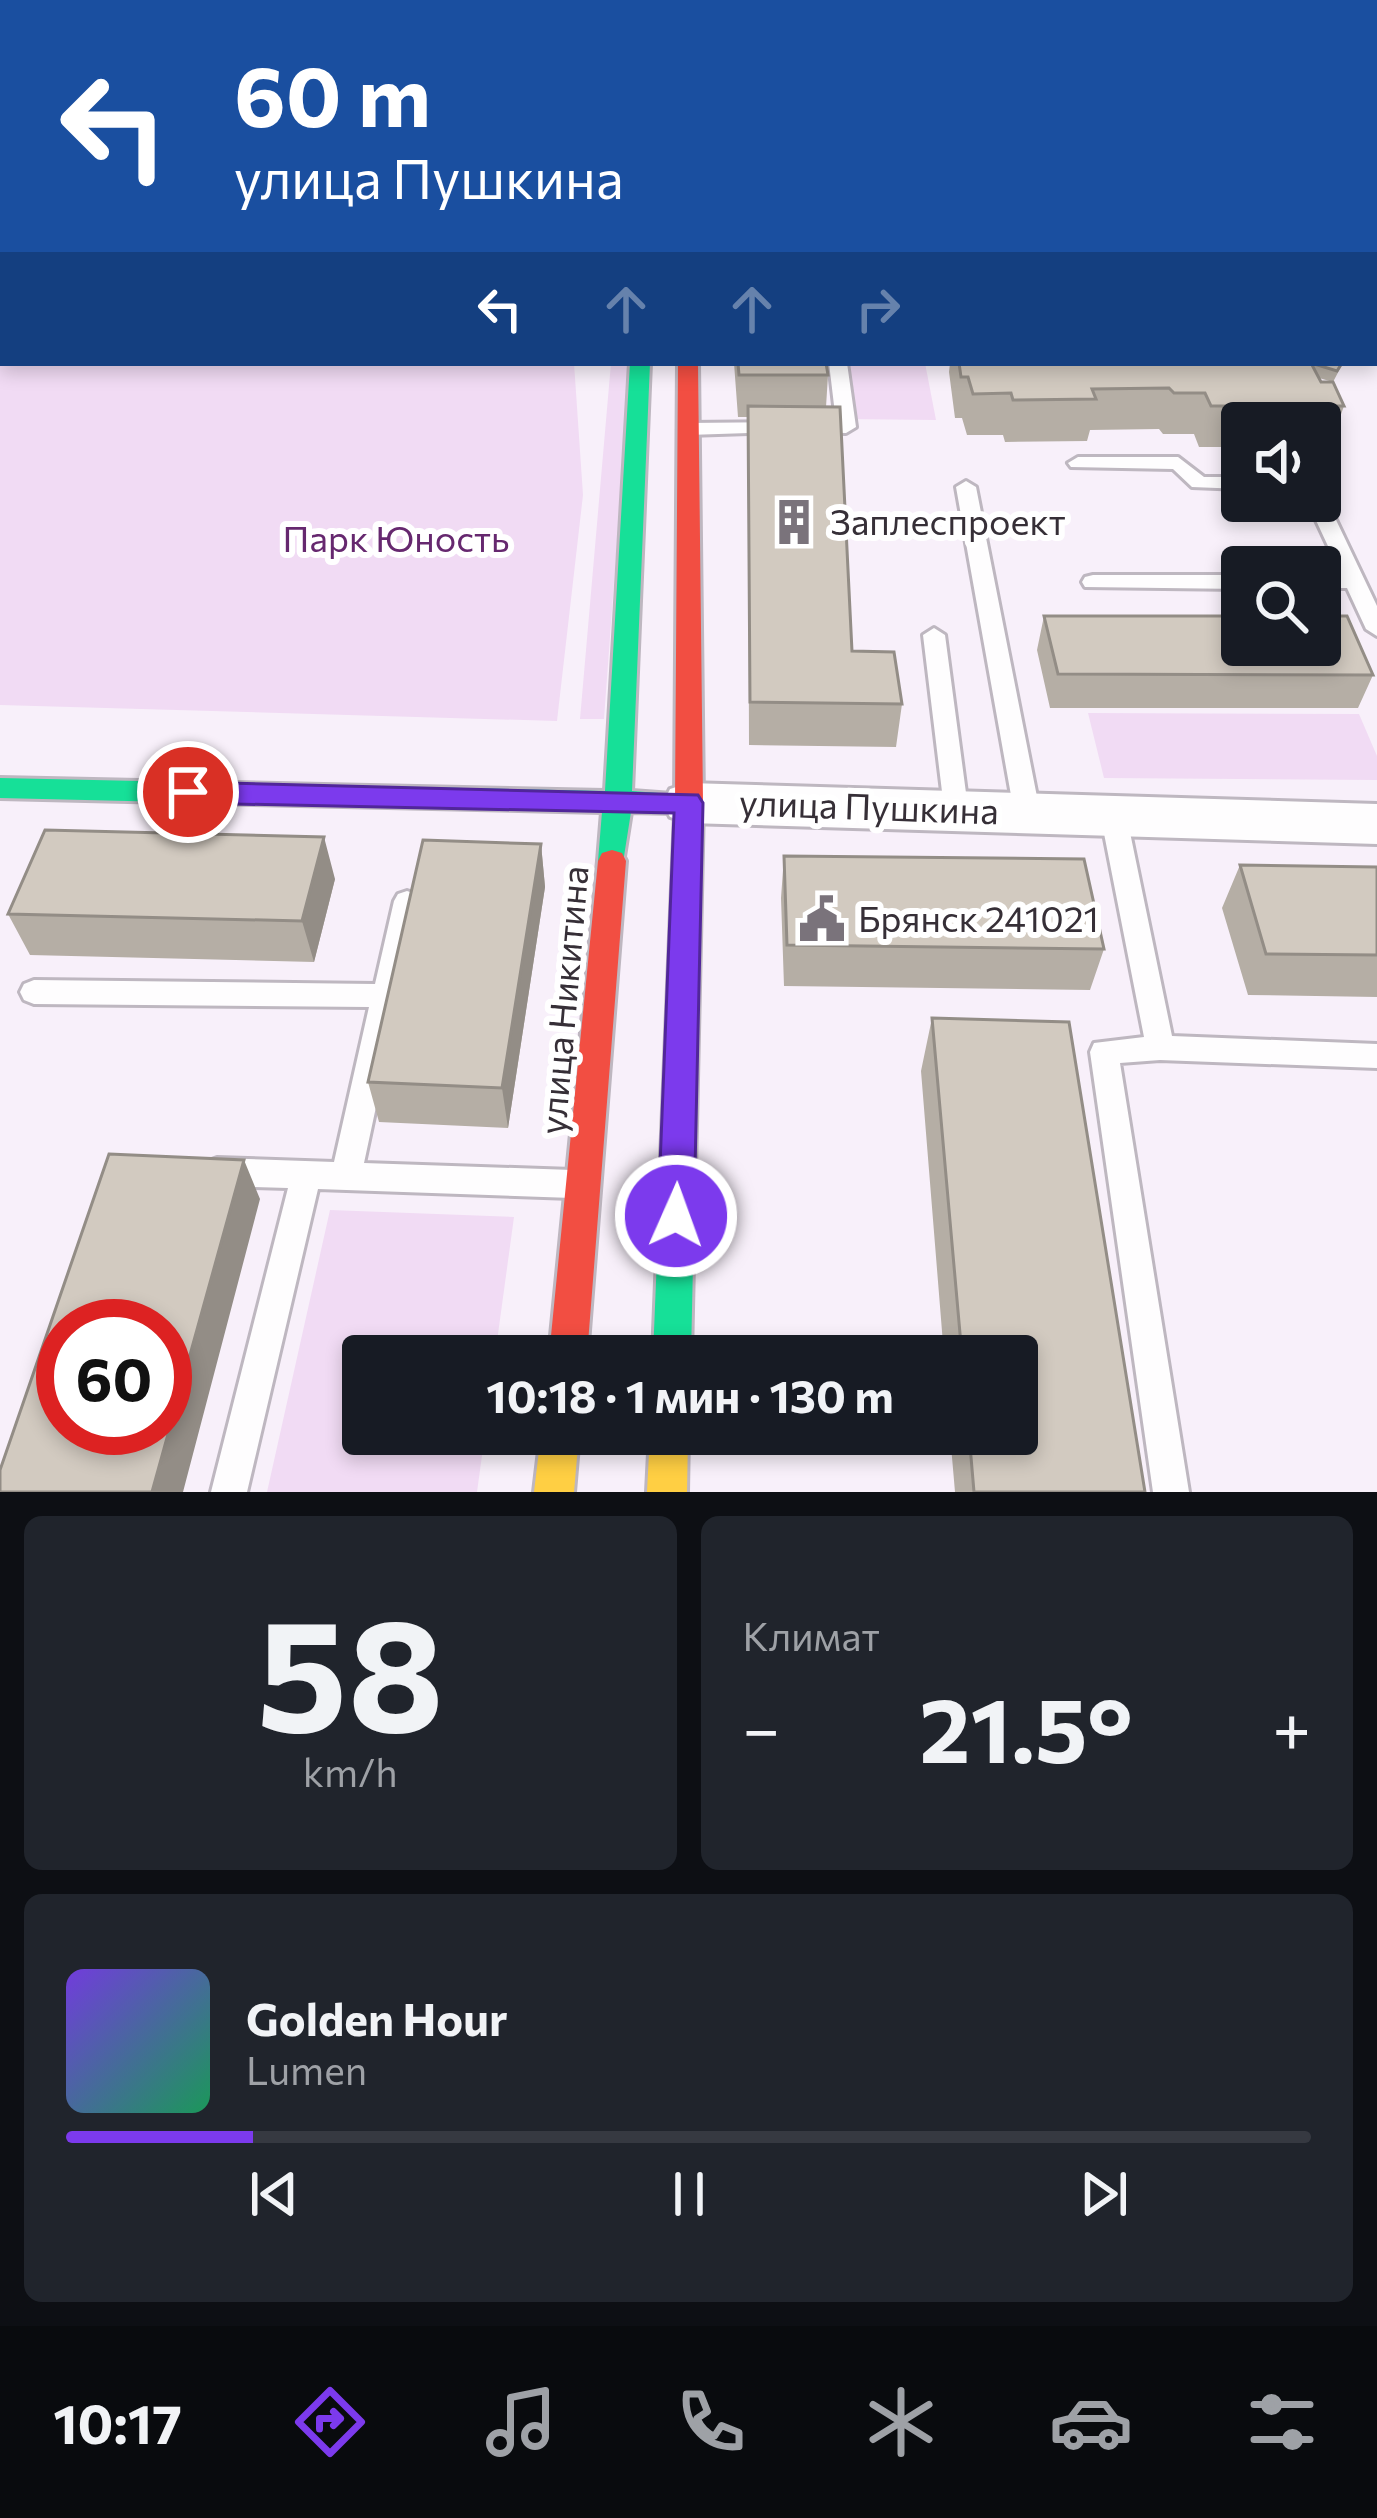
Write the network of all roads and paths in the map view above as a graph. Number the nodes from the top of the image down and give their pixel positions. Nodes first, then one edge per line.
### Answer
1 (640, 366) edge
2 (688, 366) edge
3 (838, 366) edge
4 (688, 430) junction
5 (1078, 463) dead end
6 (1221, 483) edge
7 (966, 487) dead end
8 (1328, 522) edge
9 (1221, 581) edge
10 (1341, 581) edge
11 (1355, 581) junction
12 (1093, 582) dead end
13 (1377, 629) edge
14 (934, 635) dead end
15 (0, 788) edge
16 (616, 802) junction
17 (688, 803) junction
18 (956, 808) junction
19 (1027, 812) junction
20 (1113, 813) junction
21 (1377, 824) edge
22 (407, 901) edge
23 (34, 992) dead end
24 (385, 996) junction
25 (1160, 1048) junction
26 (1377, 1056) edge
27 (195, 1171) edge
28 (306, 1176) junction
29 (346, 1177) junction
30 (584, 1185) junction
31 (570, 1335) edge
32 (673, 1335) edge
33 (558, 1455) edge
34 (669, 1455) edge
35 (229, 1492) edge
36 (554, 1492) edge
37 (668, 1492) edge
38 (1171, 1492) edge

1 - 16 main road, улица Никитина
2 - 4 main road
3 - 4 lane
4 - 17 main road
5 - 6 lane
7 - 19 lane
8 - 11 lane
9 - 12 lane
10 - 11 lane
11 - 13 lane
14 - 18 lane
15 - 16 main road, улица Пушкина
16 - 17 main road, улица Пушкина
16 - 30 main road, улица Никитина
17 - 18 street, улица Пушкина
17 - 32 main road
18 - 19 street, улица Пушкина
19 - 20 street, улица Пушкина
20 - 21 street, улица Пушкина
20 - 25 lane
22 - 24 lane
23 - 24 lane
24 - 29 lane
25 - 26 lane
25 - 38 lane
27 - 28 lane
28 - 29 lane
28 - 35 lane
29 - 30 lane
30 - 31 main road, улица Никитина
33 - 36 main road
34 - 37 main road

